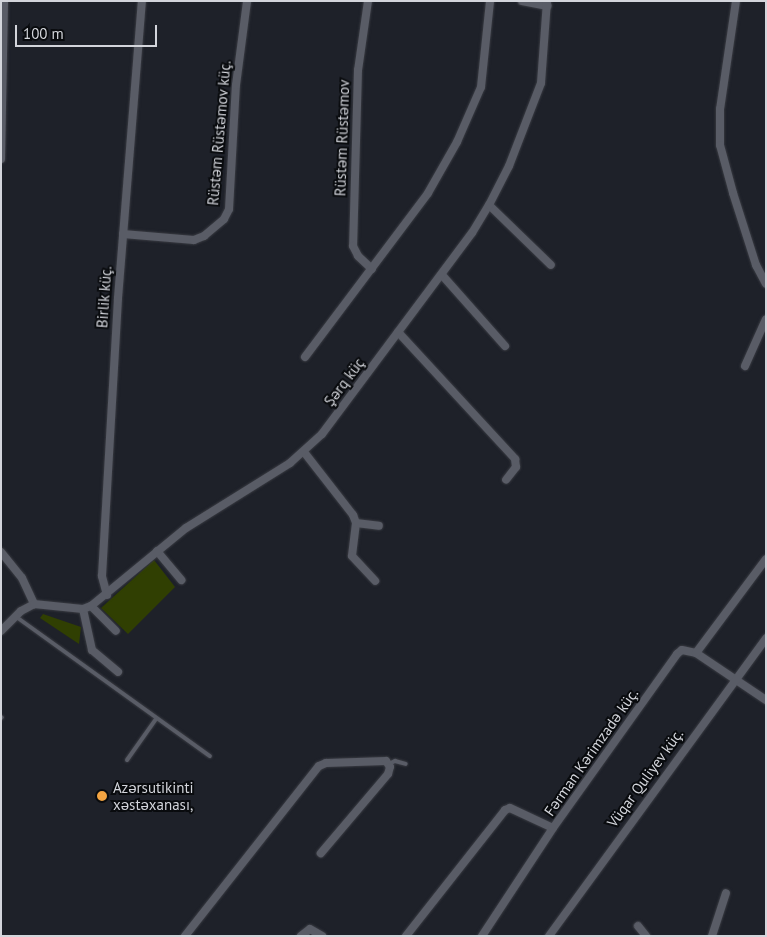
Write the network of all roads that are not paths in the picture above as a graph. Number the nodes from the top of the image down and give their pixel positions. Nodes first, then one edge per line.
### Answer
1 (4, 1) edge
2 (142, 1) edge
3 (247, 1) edge
4 (368, 1) edge
5 (490, 1) edge
6 (522, 1) edge
7 (736, 1) edge
8 (547, 4) edge
9 (2, 54) edge
10 (1, 159) edge
11 (489, 205) junction
12 (123, 234) junction
13 (551, 265) dead end
14 (372, 269) junction
15 (442, 275) junction
16 (766, 284) edge
17 (766, 319) edge
18 (398, 332) junction
19 (505, 346) dead end
20 (305, 357) dead end
21 (745, 366) dead end
22 (304, 452) junction
23 (506, 480) dead end
24 (356, 523) junction
25 (378, 526) dead end
26 (157, 551) junction
27 (1, 552) edge
28 (766, 558) edge
29 (181, 580) dead end
30 (375, 581) dead end
31 (107, 595) junction
32 (34, 604) junction
33 (87, 608) junction
34 (15, 616) junction
35 (1, 631) edge
36 (116, 631) dead end
37 (766, 638) edge
38 (696, 654) junction
39 (118, 672) dead end
40 (735, 678) junction
41 (766, 700) edge
42 (156, 719) junction
43 (210, 756) dead end
44 (127, 760) dead end
45 (389, 764) junction
46 (406, 764) dead end
47 (553, 828) junction
48 (321, 853) dead end
49 (726, 893) dead end
50 (638, 926) dead end
51 (185, 936) edge
52 (301, 936) edge
53 (322, 936) edge
54 (406, 936) edge
55 (482, 936) edge
56 (550, 936) edge
57 (646, 936) edge
58 (712, 936) edge

1 - 9 street
2 - 12 street, Birlik küç.
3 - 12 street, Rüstəm Rüstəmov küç.
4 - 14 street, Rüstəm Rüstəmov
5 - 14 street
6 - 8 street
7 - 16 street
8 - 11 street, Şərq küç
9 - 10 street
11 - 13 street
11 - 15 street, Şərq küç
12 - 31 street, Birlik küç.
14 - 20 street
15 - 18 street, Şərq küç
15 - 19 street
17 - 21 street
18 - 22 street, Şərq küç
18 - 23 street
22 - 24 street
22 - 26 street, Şərq küç
24 - 25 street
24 - 30 street
26 - 29 street
26 - 31 street, Şərq küç
27 - 32 street
28 - 38 street
31 - 33 street, Şərq küç
32 - 33 street
32 - 34 street
33 - 36 street
33 - 39 street
34 - 35 street
34 - 42 lane
37 - 40 street, Vüqar Quliyev küç.
38 - 40 street
38 - 47 street, Fərman Kərimzadə küç.
40 - 41 street
40 - 56 street, Vüqar Quliyev küç.
42 - 43 lane
42 - 44 lane
45 - 46 lane
45 - 48 street
45 - 51 street
47 - 54 street, Fərman Kərimzadə küç.
47 - 55 street
49 - 58 street
50 - 57 street
52 - 53 street

